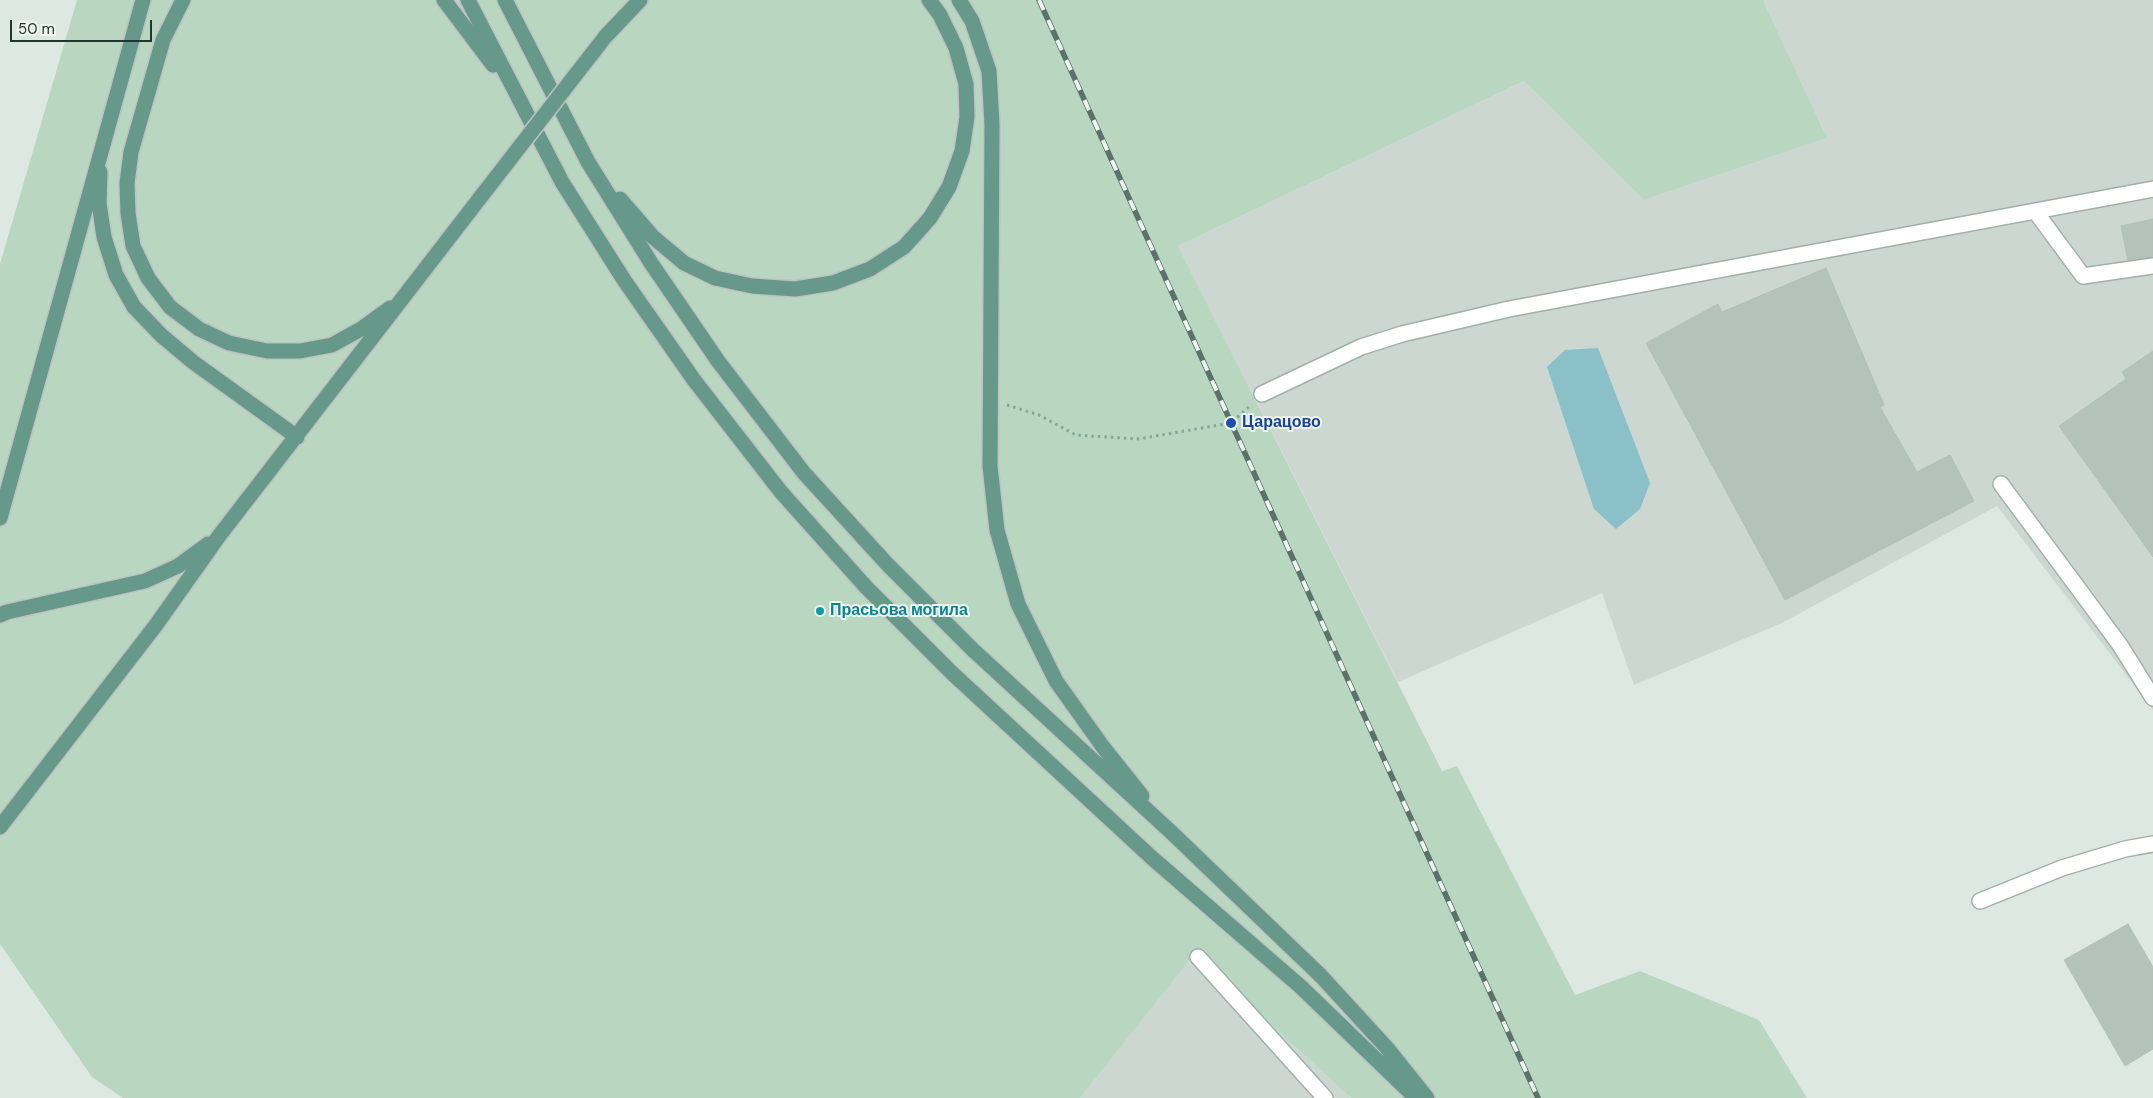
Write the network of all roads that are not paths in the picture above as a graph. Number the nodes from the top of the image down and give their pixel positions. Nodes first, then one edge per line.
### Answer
1 (183, 0) edge
2 (444, 0) edge
3 (468, 0) edge
4 (505, 0) edge
5 (633, 0) edge
6 (640, 0) edge
7 (929, 0) edge
8 (959, 0) edge
9 (142, 1) edge
10 (605, 37) junction
11 (517, 98) junction
12 (101, 146) junction
13 (588, 162) junction
14 (2153, 189) edge
15 (2034, 211) junction
16 (2153, 266) edge
17 (404, 298) junction
18 (1262, 394) road end
19 (297, 437) junction
20 (2001, 484) dead end
21 (0, 518) edge
22 (219, 536) junction
23 (0, 615) edge
24 (2153, 698) edge
25 (0, 827) edge
26 (1171, 832) junction
27 (2153, 844) edge
28 (1980, 901) dead end
29 (1198, 957) dead end
30 (1322, 1097) edge
31 (1416, 1098) edge
32 (1427, 1098) edge

1 - 17 main road
2 - 11 main road
3 - 11 main road
4 - 13 main road
5 - 10 main road
6 - 10 main road
7 - 13 main road
8 - 26 main road
9 - 12 main road
10 - 17 main road, bridge
11 - 31 main road
12 - 19 main road
12 - 21 main road
13 - 26 main road
14 - 15 street
15 - 16 street
15 - 18 street
17 - 19 main road
19 - 22 main road
20 - 24 street
22 - 23 main road
22 - 25 main road
26 - 32 main road
27 - 28 street
29 - 30 street

